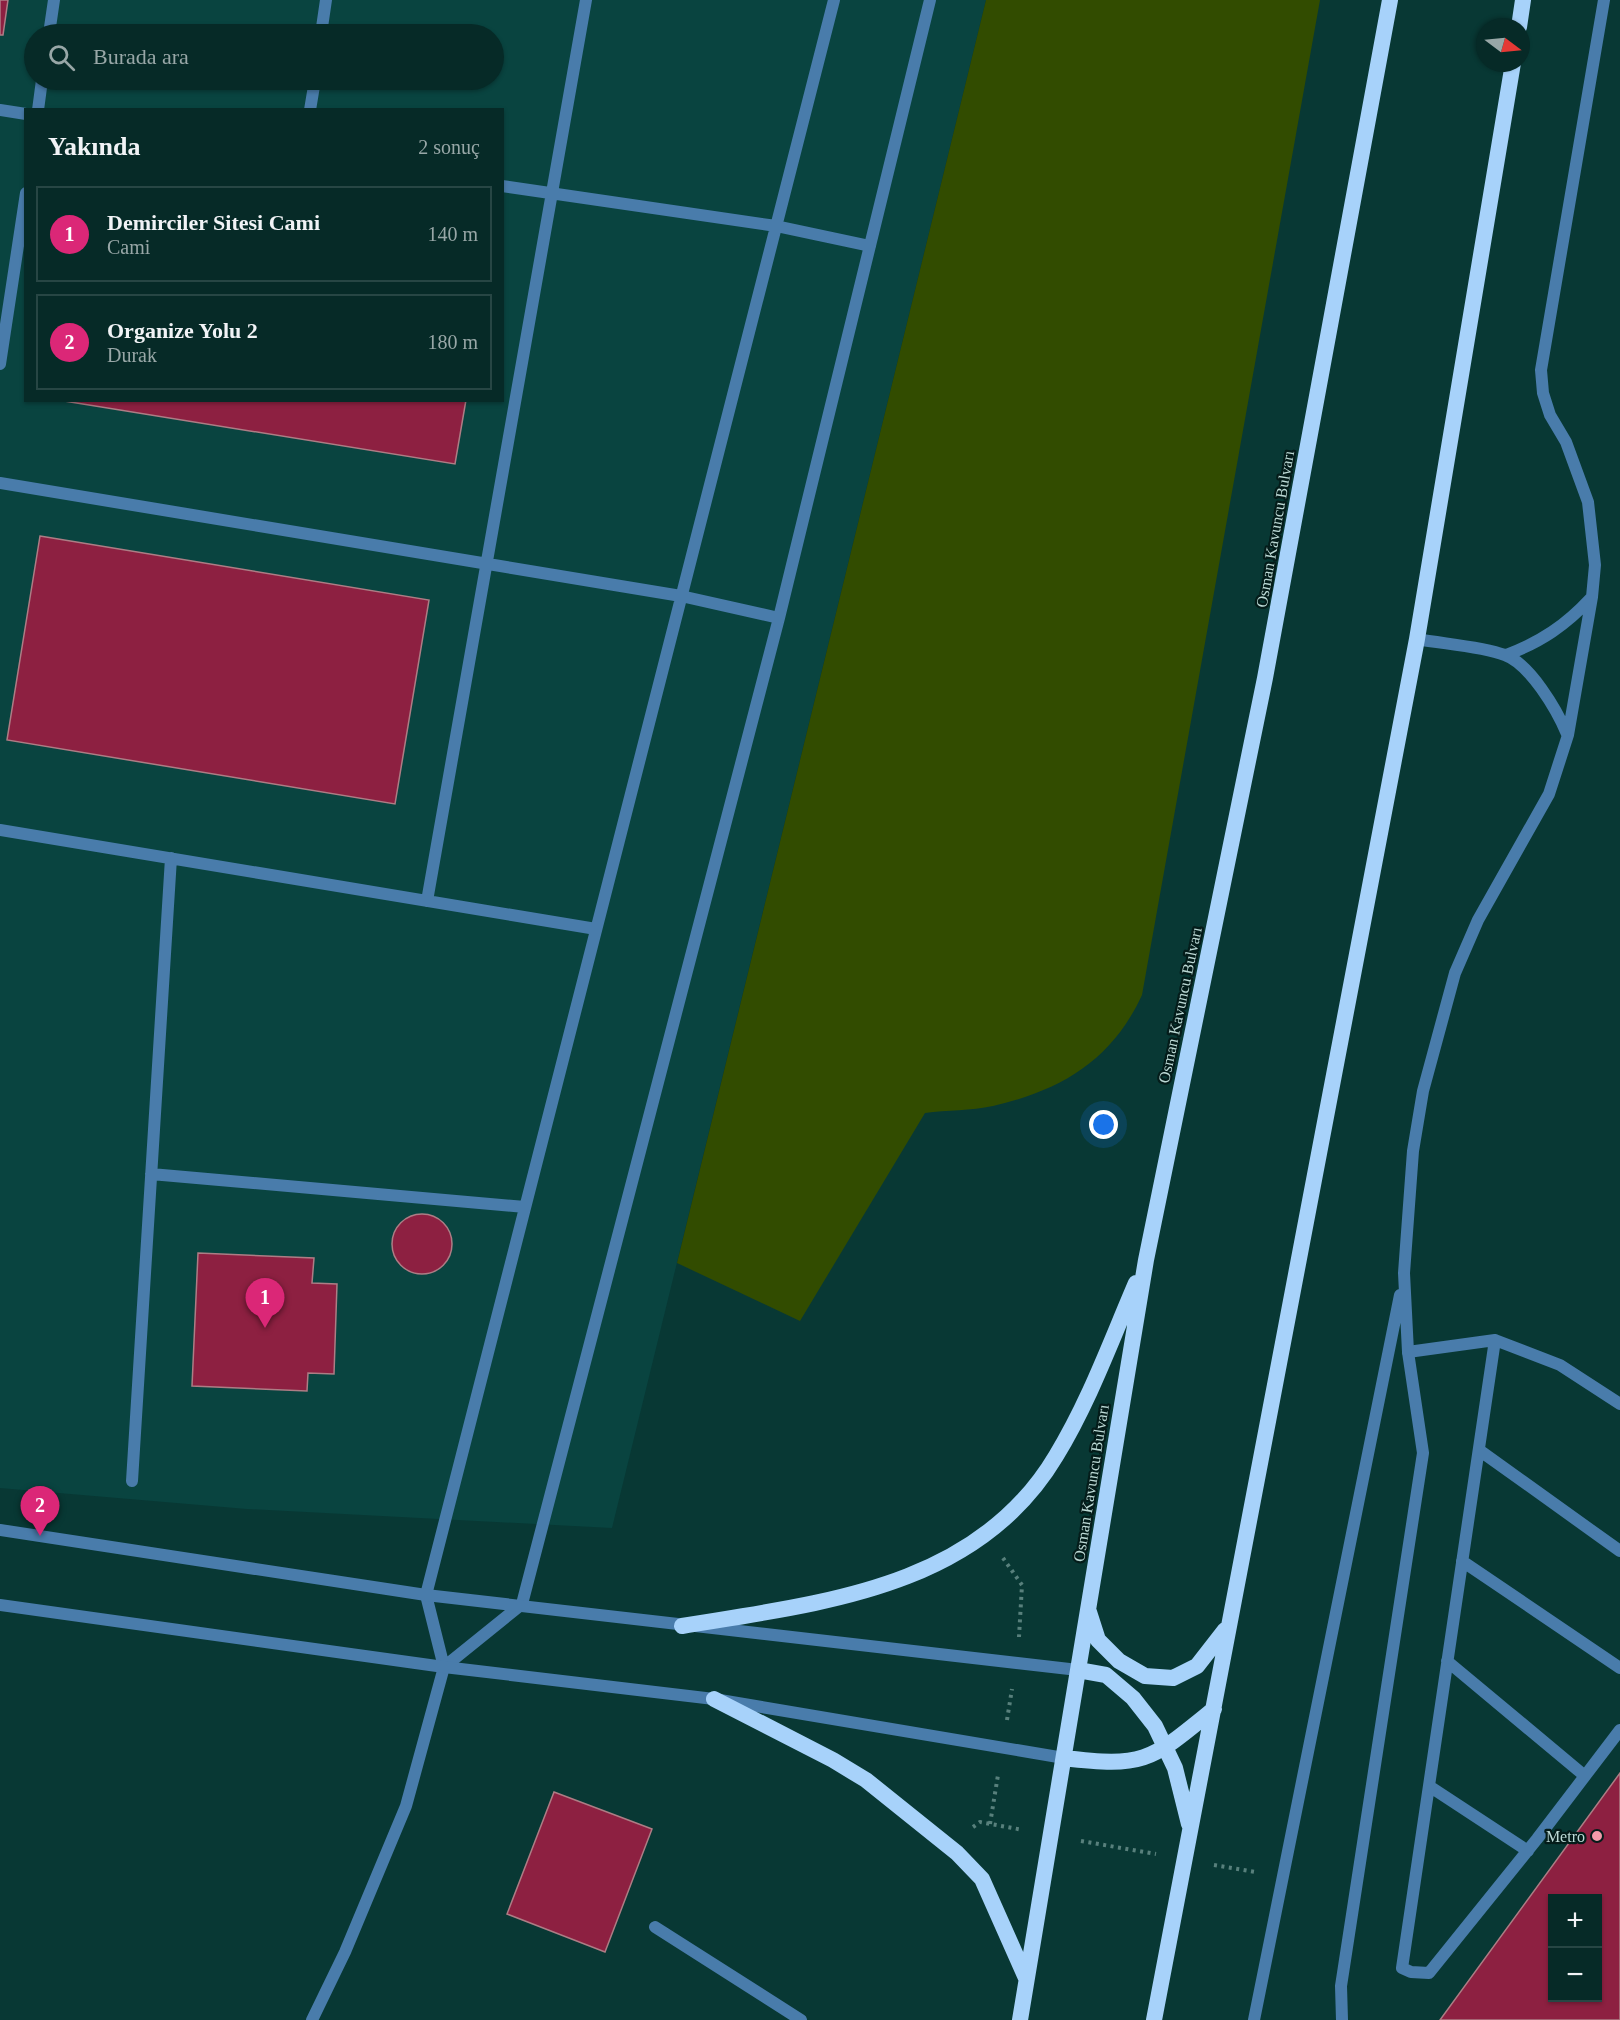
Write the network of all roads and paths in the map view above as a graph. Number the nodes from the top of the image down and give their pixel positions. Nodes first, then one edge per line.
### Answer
1 (54, 0) edge
2 (326, 0) edge
3 (586, 0) edge
4 (834, 0) edge
5 (930, 0) edge
6 (1390, 0) edge
7 (1523, 0) edge
8 (1604, 0) edge
9 (1520, 18) edge
10 (50, 24) edge
11 (322, 24) edge
12 (1512, 72) edge
13 (41, 90) edge
14 (313, 90) edge
15 (38, 108) edge
16 (310, 108) edge
17 (0, 110) edge
18 (24, 114) edge
19 (504, 186) edge
20 (552, 193) junction
21 (24, 206) edge
22 (776, 226) junction
23 (870, 246) junction
24 (0, 364) edge
25 (0, 483) edge
26 (486, 564) junction
27 (681, 596) junction
28 (1592, 597) junction
29 (779, 618) junction
30 (1417, 639) junction
31 (1506, 655) junction
32 (1568, 735) junction
33 (0, 830) edge
34 (171, 858) junction
35 (427, 901) junction
36 (596, 929) junction
37 (151, 1174) junction
38 (525, 1207) junction
39 (1146, 1260) junction
40 (1404, 1273) junction
41 (1495, 1340) junction
42 (1408, 1352) junction
43 (1620, 1404) edge
44 (1479, 1450) junction
45 (132, 1481) dead end
46 (0, 1530) edge
47 (1620, 1551) edge
48 (1462, 1561) junction
49 (426, 1595) junction
50 (522, 1604) junction
51 (0, 1605) edge
52 (1088, 1608) junction
53 (1230, 1623) junction
54 (682, 1626) junction
55 (1447, 1661) junction
56 (444, 1667) junction
57 (1620, 1668) edge
58 (1078, 1670) junction
59 (714, 1699) junction
60 (1214, 1709) junction
61 (1620, 1730) edge
62 (1165, 1749) junction
63 (1064, 1758) junction
64 (1585, 1776) junction
65 (1429, 1785) junction
66 (1191, 1830) junction
67 (1050, 1835) junction
68 (948, 1845) junction
69 (1527, 1851) junction
70 (1185, 1860) junction
71 (1282, 1877) junction
72 (655, 1928) dead end
73 (1026, 1979) junction
74 (312, 2020) edge
75 (801, 2020) edge
76 (1020, 2020) edge
77 (1154, 2020) edge
78 (1254, 2020) edge
79 (1342, 2020) edge

1 - 10 street
2 - 11 street
3 - 20 street
4 - 22 street
5 - 23 street
6 - 39 highway, Osman Kavuncu Bulvarı
7 - 9 highway
8 - 28 street
12 - 30 highway
13 - 15 street
14 - 16 street
17 - 18 street
19 - 20 street
20 - 22 street
20 - 26 street
21 - 24 street
22 - 23 street
22 - 27 street
23 - 29 street
25 - 26 street
26 - 27 street
26 - 35 street
27 - 29 street
27 - 36 street
28 - 31 street
28 - 32 street
29 - 50 street
30 - 31 street
30 - 53 highway
31 - 32 street
32 - 40 street
33 - 34 street
34 - 35 street
34 - 37 street
35 - 36 street
36 - 38 street
37 - 38 street
37 - 45 street
38 - 49 street
39 - 52 highway, Osman Kavuncu Bulvarı
39 - 54 highway
40 - 42 street
40 - 71 street
41 - 42 street
41 - 43 street
41 - 44 street
42 - 79 street
44 - 47 street
44 - 48 street
46 - 49 street
48 - 55 street
48 - 57 street
49 - 50 street
49 - 56 street
50 - 54 street
50 - 56 street
51 - 56 street
52 - 53 highway
52 - 58 highway, Osman Kavuncu Bulvarı
53 - 60 highway
54 - 58 street
55 - 64 street
55 - 65 street
56 - 59 street
56 - 74 street
58 - 62 highway
58 - 63 highway, Osman Kavuncu Bulvarı
59 - 63 street
59 - 68 highway
60 - 62 highway
60 - 66 highway
61 - 64 street
62 - 63 highway
62 - 66 highway
63 - 67 highway, Osman Kavuncu Bulvarı
64 - 69 street
65 - 69 street
65 - 69 street
66 - 70 highway
67 - 68 path
67 - 70 path
67 - 73 highway, Osman Kavuncu Bulvarı
68 - 73 highway
70 - 71 path
70 - 77 highway
71 - 78 street
72 - 75 street
73 - 76 highway, Osman Kavuncu Bulvarı

